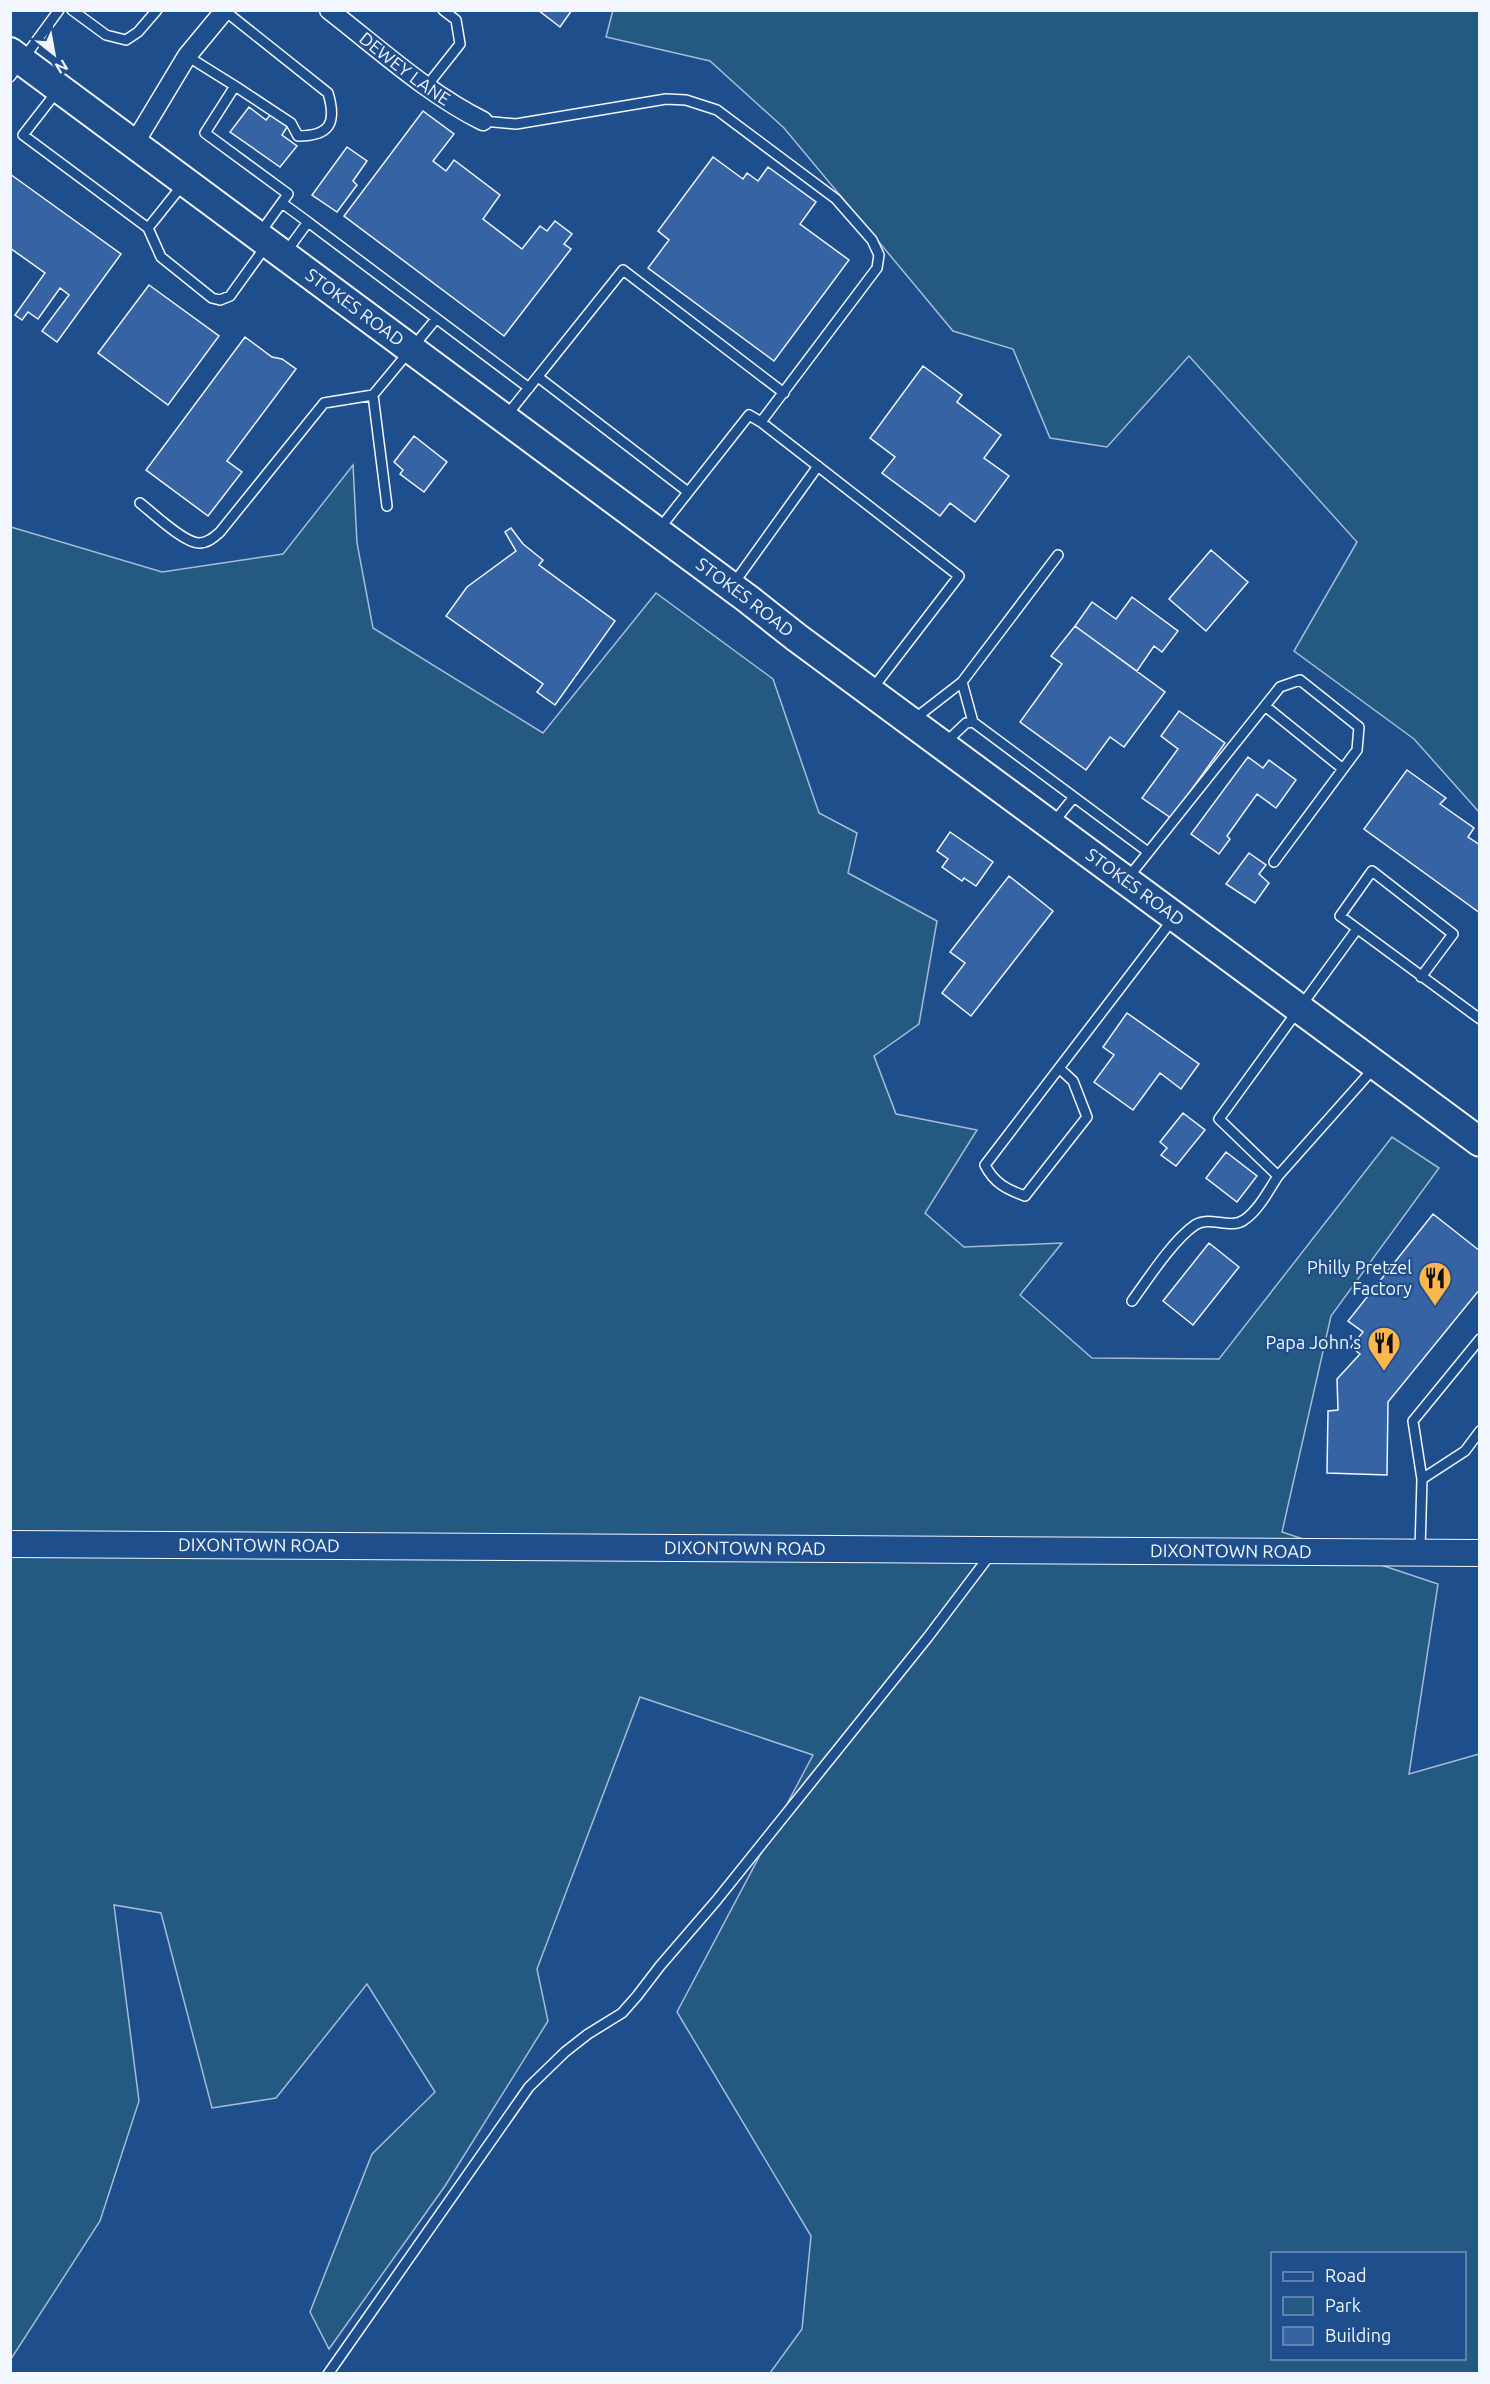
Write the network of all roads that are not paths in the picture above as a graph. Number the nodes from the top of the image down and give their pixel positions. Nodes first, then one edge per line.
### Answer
1 (59, 10) edge
2 (72, 10) edge
3 (157, 10) edge
4 (328, 10) edge
5 (443, 10) edge
6 (225, 11) edge
7 (187, 56) junction
8 (14, 63) edge
9 (235, 86) junction
10 (426, 87) junction
11 (59, 88) junction
12 (483, 121) joint
13 (134, 144) junction
14 (185, 182) junction
15 (282, 203) junction
16 (308, 222) junction
17 (148, 228) junction
18 (270, 244) junction
19 (436, 319) junction
20 (412, 350) junction
21 (538, 377) junction
22 (529, 388) junction
23 (784, 393) junction
24 (373, 395) junction
25 (505, 418) junction
26 (761, 422) junction
27 (818, 466) junction
28 (688, 492) junction
29 (140, 503) dead end
30 (387, 506) dead end
31 (656, 532) junction
32 (1058, 555) dead end
33 (732, 587) junction
34 (962, 682) junction
35 (870, 692) junction
36 (1265, 706) junction
37 (911, 722) junction
38 (973, 722) junction
39 (942, 745) junction
40 (1343, 769) junction
41 (1074, 797) junction
42 (1051, 825) junction
43 (1148, 852) junction
44 (1274, 861) dead end
45 (1126, 880) junction
46 (1175, 917) junction
47 (1357, 929) junction
48 (1421, 977) junction
49 (1299, 1008) junction
50 (1479, 1019) edge
51 (1376, 1066) junction
52 (1060, 1069) junction
53 (1479, 1142) edge
54 (1278, 1176) junction
55 (1132, 1301) dead end
56 (1479, 1340) edge
57 (1479, 1431) edge
58 (1422, 1479) junction
59 (10, 1544) edge
60 (993, 1550) junction
61 (1420, 1553) junction
62 (1479, 1553) edge
63 (328, 2373) edge

1 - 8 lane
2 - 3 lane
4 - 10 street, DEWEY LANE
5 - 10 lane
6 - 7 street
6 - 9 lane
7 - 9 lane
7 - 13 street
8 - 11 main road, STOKES ROAD
9 - 15 lane
10 - 12 street, DEWEY LANE
11 - 13 main road, STOKES ROAD
11 - 17 lane
12 - 23 lane
13 - 14 main road, STOKES ROAD
14 - 17 lane
14 - 18 main road, STOKES ROAD
15 - 16 lane
15 - 18 lane
16 - 18 lane
16 - 19 lane
17 - 18 lane
18 - 20 main road, STOKES ROAD
19 - 20 lane
19 - 22 lane
20 - 24 lane
20 - 25 main road, STOKES ROAD
21 - 22 lane
21 - 23 lane
21 - 28 lane
22 - 25 lane
23 - 26 lane
24 - 29 lane
24 - 30 lane
25 - 31 main road, STOKES ROAD
26 - 27 lane
26 - 28 lane
27 - 33 lane
27 - 35 lane
28 - 31 lane
31 - 33 main road, STOKES ROAD
32 - 34 lane
33 - 35 main road, STOKES ROAD
34 - 37 lane
34 - 38 lane
35 - 37 main road, STOKES ROAD
36 - 40 lane
36 - 40 lane
36 - 43 lane
37 - 39 main road, STOKES ROAD
38 - 39 lane
38 - 41 lane
39 - 42 main road, STOKES ROAD
40 - 44 lane
41 - 42 lane
41 - 43 lane
42 - 45 main road, STOKES ROAD
43 - 45 lane
45 - 46 main road, STOKES ROAD
46 - 49 main road, STOKES ROAD
46 - 52 lane
47 - 48 lane
47 - 48 lane
47 - 49 lane
48 - 50 lane
49 - 51 main road, STOKES ROAD
49 - 54 lane
51 - 53 main road, STOKES ROAD
51 - 54 lane
52 - 52 lane
54 - 55 lane
56 - 58 lane
57 - 58 lane
58 - 61 lane
59 - 60 street, DIXONTOWN ROAD
60 - 61 street, DIXONTOWN ROAD
60 - 63 lane
61 - 62 street, DIXONTOWN ROAD

